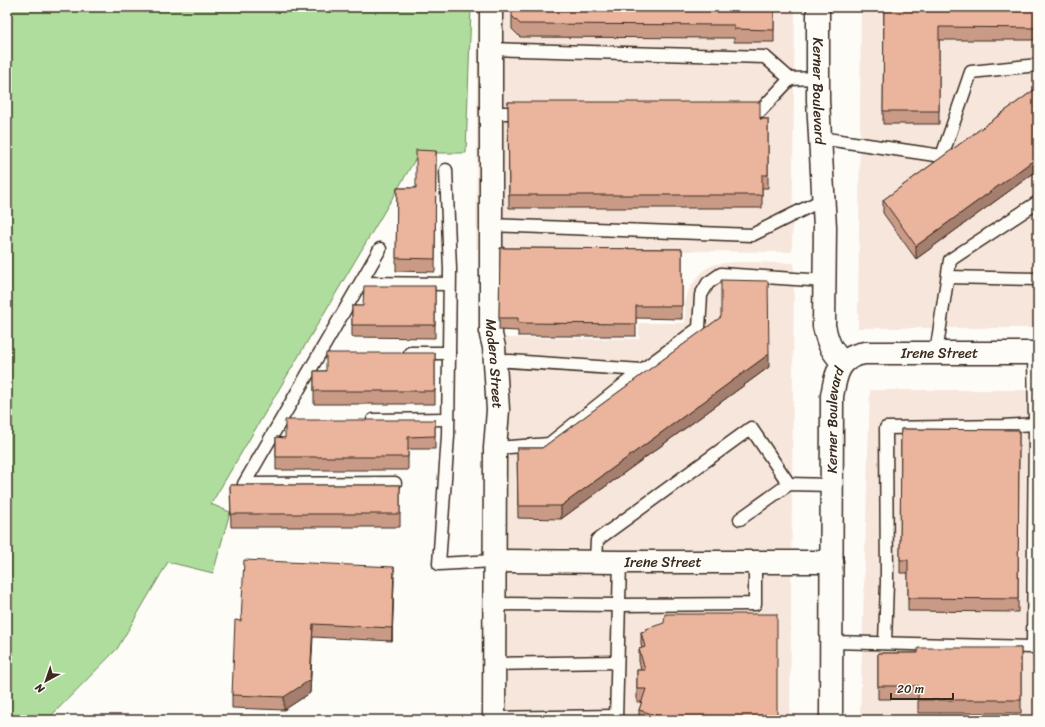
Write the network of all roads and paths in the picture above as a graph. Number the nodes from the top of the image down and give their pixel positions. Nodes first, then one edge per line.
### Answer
1 (490, 7) edge
2 (818, 7) edge
3 (490, 50) junction
4 (1038, 65) edge
5 (818, 78) junction
6 (790, 79) junction
7 (736, 111) edge
8 (490, 113) junction
9 (538, 113) edge
10 (820, 138) junction
11 (446, 170) dead end
12 (824, 199) junction
13 (1038, 202) edge
14 (490, 225) junction
15 (380, 249) dead end
16 (948, 277) junction
17 (1038, 279) edge
18 (825, 281) junction
19 (361, 283) junction
20 (450, 284) junction
21 (320, 353) junction
22 (335, 353) edge
23 (396, 353) edge
24 (449, 353) junction
25 (936, 353) junction
26 (1036, 353) edge
27 (494, 360) junction
28 (843, 363) junction
29 (642, 370) junction
30 (448, 419) junction
31 (360, 420) edge
32 (280, 421) junction
33 (296, 421) edge
34 (1035, 424) junction
35 (495, 448) junction
36 (395, 483) edge
37 (789, 484) junction
38 (832, 485) junction
39 (740, 519) dead end
40 (494, 560) junction
41 (596, 562) junction
42 (620, 562) junction
43 (755, 562) junction
44 (832, 562) junction
45 (494, 604) junction
46 (618, 605) junction
47 (832, 642) junction
48 (885, 643) junction
49 (617, 662) junction
50 (494, 664) junction
51 (616, 718) edge
52 (494, 719) edge
53 (831, 720) edge

1 - 3 street, Madera Street
2 - 5 street, Kerner Boulevard
3 - 6 lane
3 - 8 street, Madera Street
4 - 10 lane
5 - 6 lane
5 - 10 street, Kerner Boulevard
6 - 7 lane
8 - 9 lane
8 - 14 street, Madera Street
10 - 12 street, Kerner Boulevard
11 - 20 lane
12 - 14 lane
12 - 18 street, Kerner Boulevard
13 - 16 lane
14 - 27 street, Madera Street
15 - 19 lane
16 - 17 lane
16 - 25 lane
18 - 28 street, Kerner Boulevard
18 - 29 lane
19 - 20 lane
19 - 21 lane
20 - 24 lane
21 - 22 lane
21 - 32 lane
23 - 24 lane
24 - 30 lane
25 - 26 street, Irene Street
25 - 28 street, Irene Street
26 - 34 lane
27 - 29 lane
27 - 35 street, Madera Street
28 - 38 street, Kerner Boulevard
29 - 35 lane
30 - 31 lane
30 - 40 lane
32 - 33 lane
32 - 36 lane
34 - 48 lane
34 - 48 lane
35 - 40 street, Madera Street
37 - 38 lane
37 - 39 lane
37 - 41 lane
38 - 44 street, Kerner Boulevard
40 - 41 street, Irene Street
40 - 45 street, Madera Street
41 - 42 street, Irene Street
42 - 43 street, Irene Street
42 - 46 lane
43 - 44 street, Irene Street
43 - 46 lane
44 - 47 street, Kerner Boulevard
45 - 46 lane
45 - 50 street, Madera Street
46 - 49 lane
47 - 48 lane
47 - 53 street, Kerner Boulevard
49 - 50 lane
49 - 51 lane
50 - 52 street, Madera Street
51 - 52 lane

